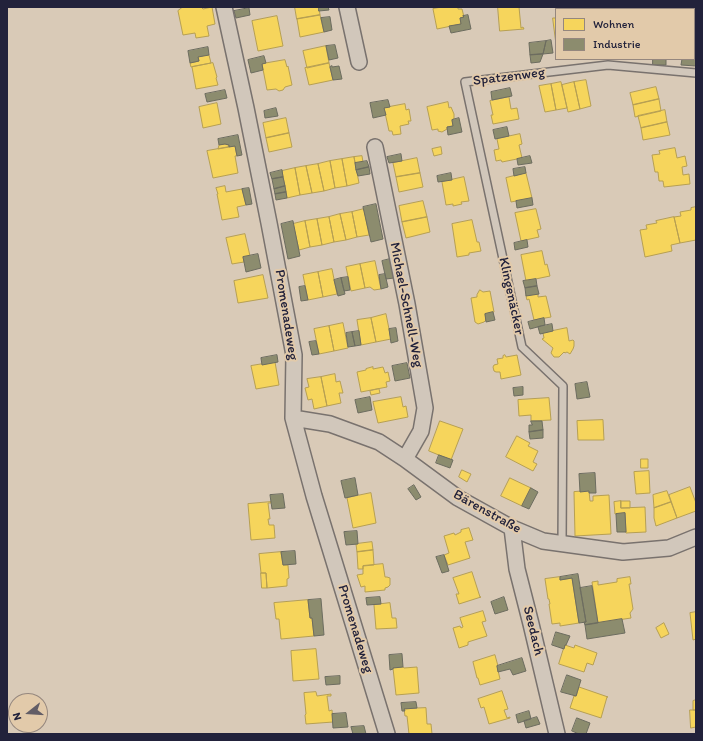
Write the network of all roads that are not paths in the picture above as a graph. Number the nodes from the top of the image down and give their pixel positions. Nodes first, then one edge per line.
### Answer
1 (224, 7) edge
2 (347, 7) edge
3 (359, 62) dead end
4 (696, 73) edge
5 (465, 82) joint
6 (375, 147) dead end
7 (293, 418) junction
8 (405, 459) junction
9 (512, 528) junction
10 (696, 537) edge
11 (562, 544) junction
12 (387, 734) edge
13 (557, 734) edge

1 - 7 street, Promenadeweg
2 - 3 street
4 - 5 lane, Spatzenweg
5 - 11 lane, Klingenäcker
6 - 8 street, Michael-Schnell-Weg
7 - 8 street, Bärenstraße
7 - 12 street, Promenadeweg
8 - 9 street, Bärenstraße
9 - 11 street, Bärenstraße
9 - 13 street, Seedach
10 - 11 street, Bärenstraße

